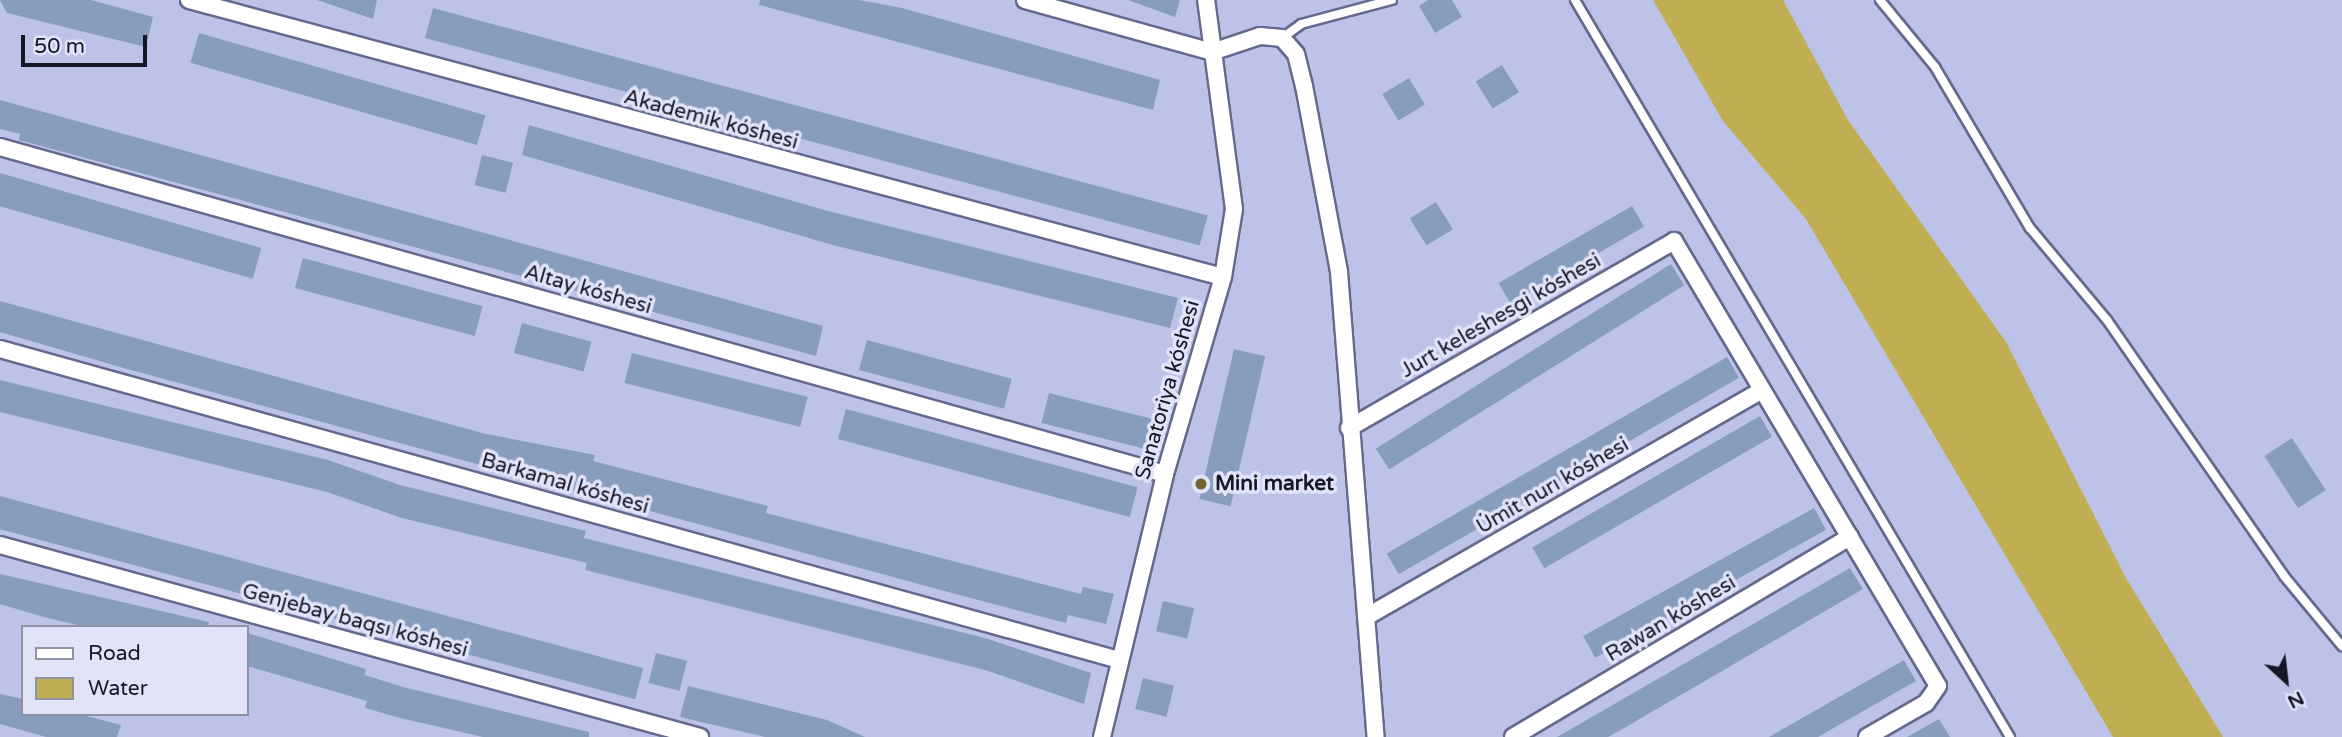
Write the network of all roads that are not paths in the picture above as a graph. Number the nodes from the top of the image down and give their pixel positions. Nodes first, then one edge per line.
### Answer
1 (189, 0) edge
2 (1025, 0) edge
3 (1206, 0) edge
4 (1392, 0) edge
5 (1574, 0) edge
6 (1880, 0) edge
7 (1282, 38) junction
8 (1212, 52) junction
9 (0, 147) edge
10 (1223, 277) junction
11 (0, 349) edge
12 (1762, 390) junction
13 (1349, 428) junction
14 (1165, 474) junction
15 (1850, 537) junction
16 (0, 545) edge
17 (1366, 617) junction
18 (2342, 646) edge
19 (1119, 660) junction
20 (700, 737) edge
21 (1102, 737) edge
22 (1376, 737) edge
23 (1513, 737) edge
24 (1867, 737) edge
25 (2010, 737) edge

1 - 10 street, Akademik kóshesi
2 - 8 street
3 - 8 street, Sanatoriya kóshesi
4 - 7 lane
5 - 25 lane
6 - 18 lane
7 - 8 street
7 - 13 street
8 - 10 street, Sanatoriya kóshesi
9 - 14 street, Altay kóshesi
10 - 14 street, Sanatoriya kóshesi
11 - 19 street, Barkamal kóshesi
12 - 13 street, Jurt keleshesgi kóshesi
12 - 15 street
12 - 17 street, Úmit nurı kóshesi
13 - 17 street
14 - 19 street, Sanatoriya kóshesi
15 - 23 street, Rawan kóshesi
15 - 24 street
16 - 20 street, Genjebay baqsı kóshesi
17 - 22 street
19 - 21 street, Sanatoriya kóshesi

